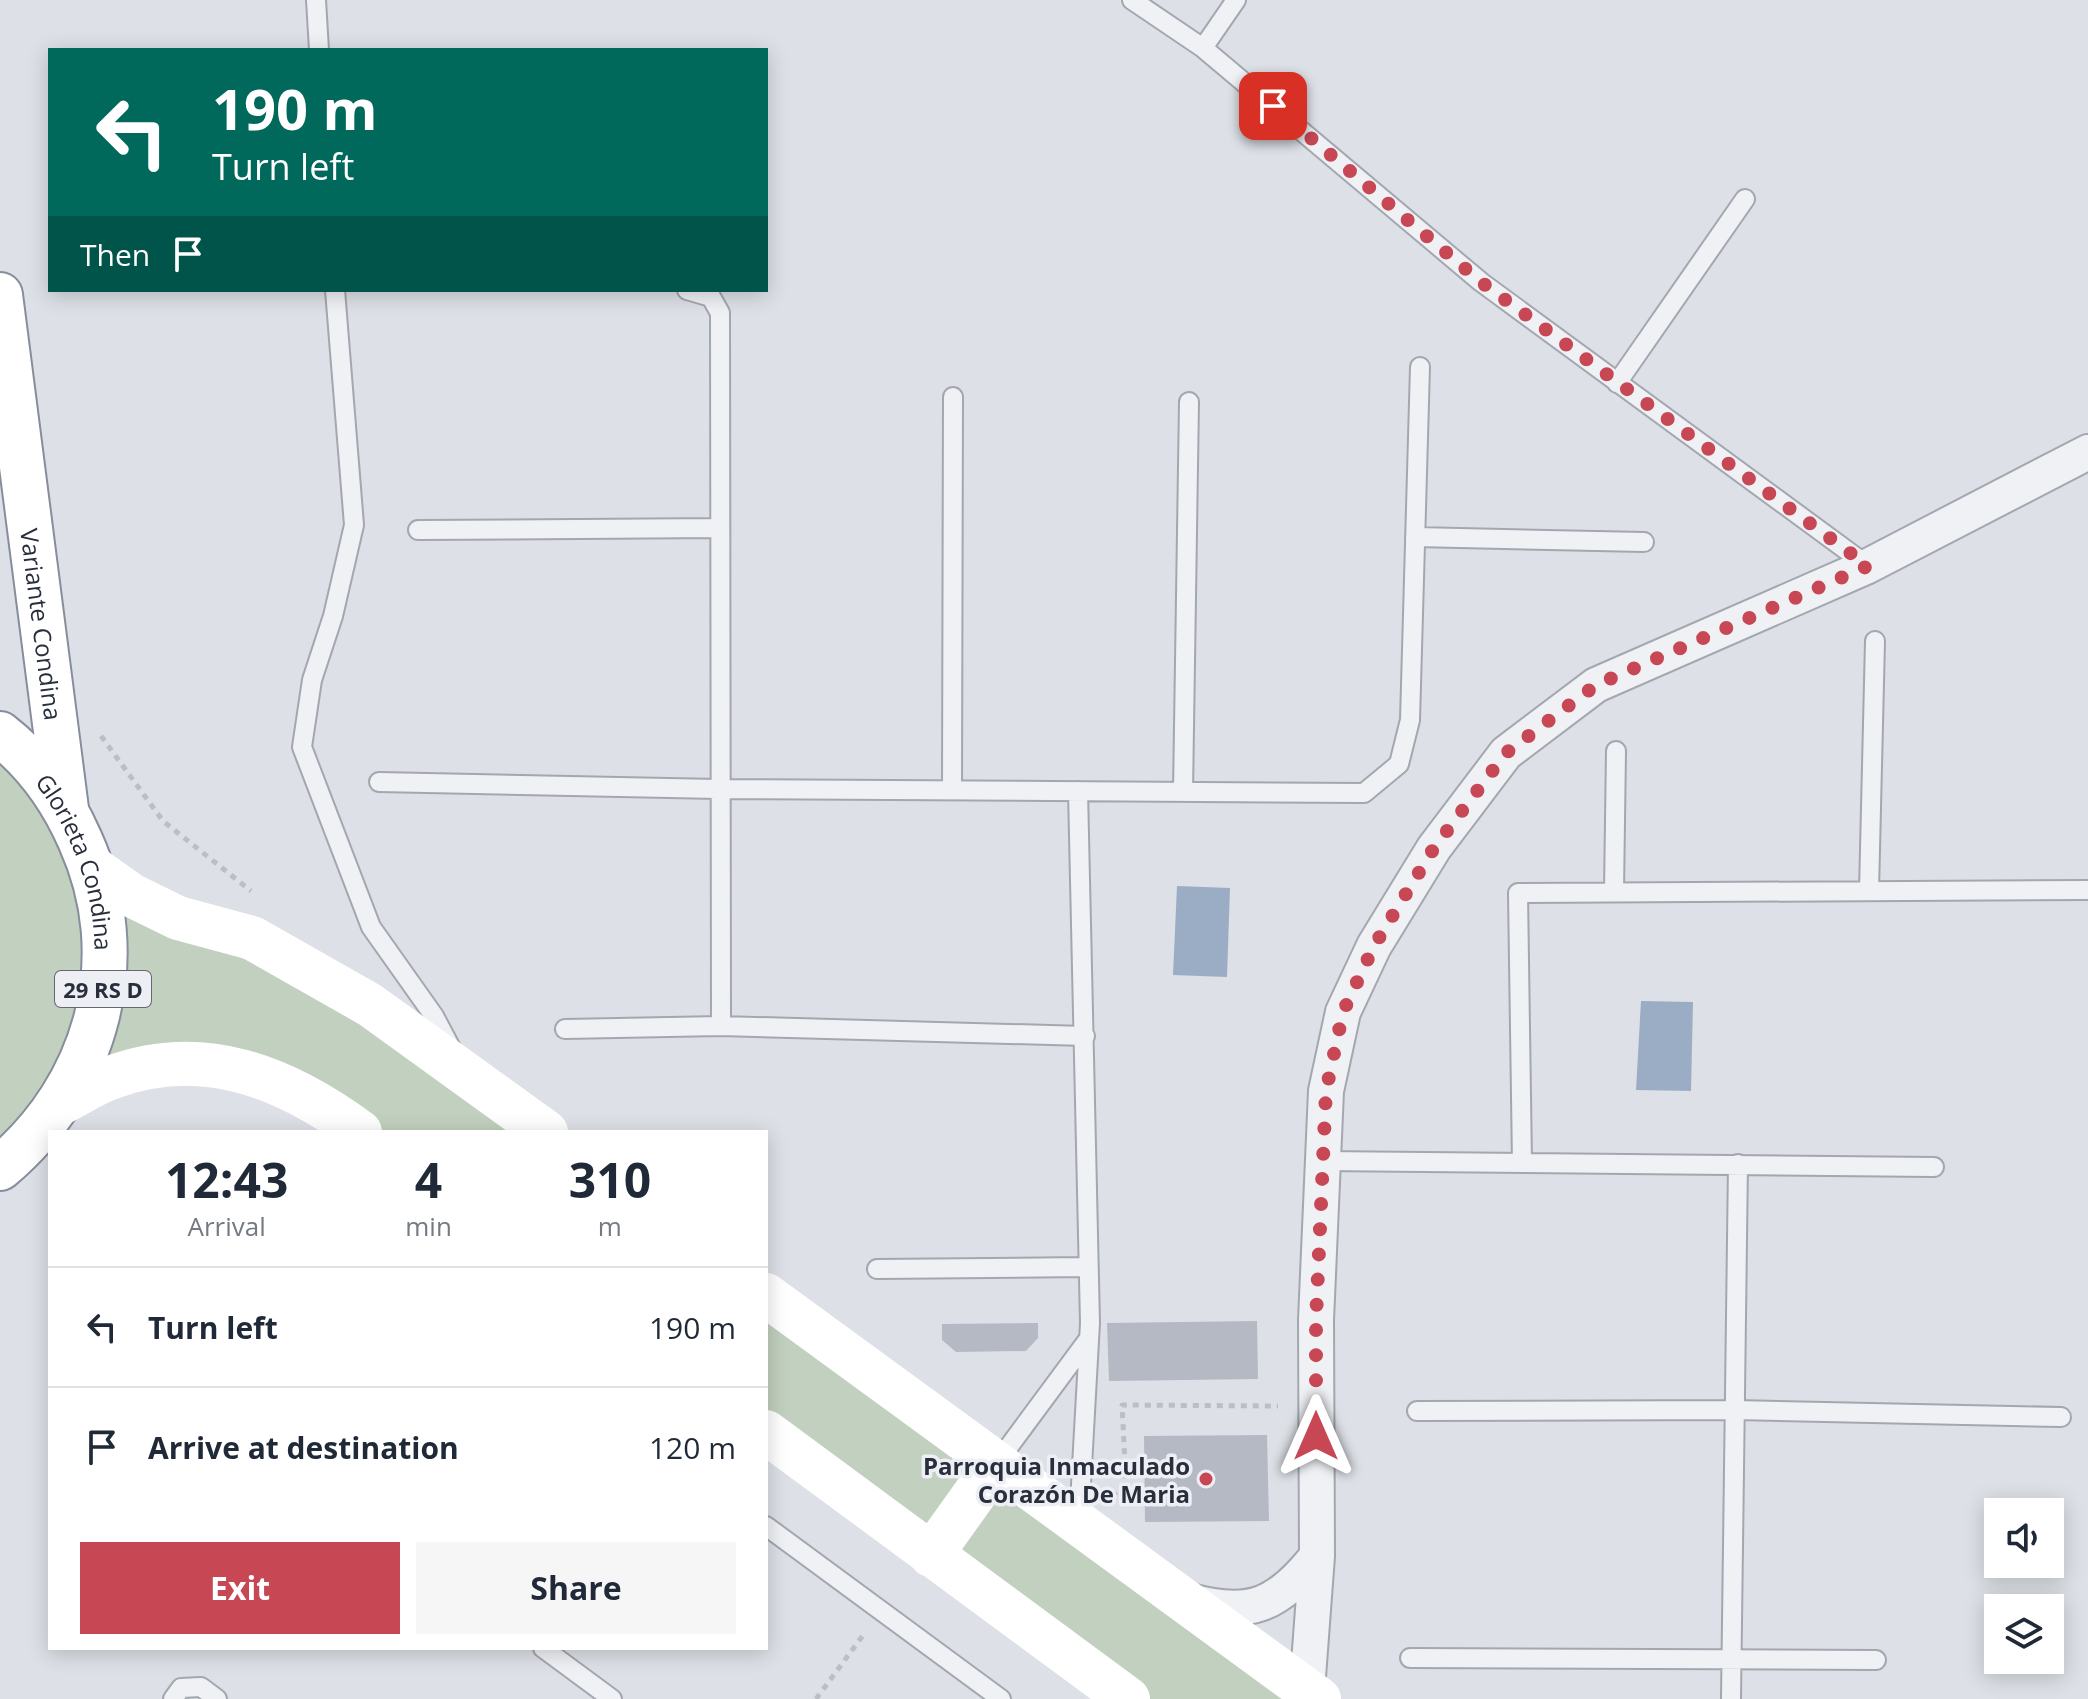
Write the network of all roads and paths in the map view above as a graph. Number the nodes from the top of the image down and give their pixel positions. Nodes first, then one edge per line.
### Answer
1 (316, 0) edge
2 (1132, 0) edge
3 (1236, 0) edge
4 (319, 48) edge
5 (1203, 48) junction
6 (1745, 199) dead end
7 (335, 292) edge
8 (694, 292) edge
9 (0, 295) edge
10 (1420, 367) dead end
11 (1617, 383) junction
12 (953, 397) dead end
13 (1189, 402) dead end
14 (19, 439) junction
15 (2088, 452) edge
16 (718, 528) junction
17 (0, 529) edge
18 (418, 530) dead end
19 (1415, 537) junction
20 (1644, 542) dead end
21 (1868, 566) junction
22 (1875, 641) dead end
23 (96, 727) dead end
24 (0, 734) edge
25 (1616, 751) dead end
26 (379, 782) dead end
27 (718, 789) junction
28 (952, 790) junction
29 (1078, 791) junction
30 (1183, 792) junction
31 (66, 809) junction
32 (93, 868) junction
33 (2088, 890) edge
34 (1869, 891) junction
35 (1614, 892) junction
36 (259, 897) dead end
37 (721, 1026) junction
38 (565, 1029) dead end
39 (1085, 1036) junction
40 (464, 1072) junction
41 (61, 1103) junction
42 (357, 1130) edge
43 (543, 1130) edge
44 (1322, 1161) junction
45 (1522, 1163) junction
46 (1738, 1164) junction
47 (7, 1167) edge
48 (1934, 1167) dead end
49 (1087, 1267) junction
50 (877, 1269) dead end
51 (768, 1296) edge
52 (1087, 1341) junction
53 (1315, 1406) junction
54 (1735, 1410) junction
55 (1417, 1411) dead end
56 (2061, 1417) dead end
57 (768, 1433) edge
58 (996, 1464) junction
59 (1079, 1524) junction
60 (768, 1527) edge
61 (931, 1555) junction
62 (1317, 1556) junction
63 (1183, 1599) junction
64 (881, 1611) junction
65 (546, 1650) edge
66 (1410, 1658) dead end
67 (1876, 1660) dead end
68 (1731, 1661) junction
69 (1313, 1694) edge
70 (173, 1699) edge
71 (217, 1699) edge
72 (612, 1699) edge
73 (816, 1699) edge
74 (1001, 1699) edge
75 (1128, 1699) edge
76 (1731, 1699) edge

1 - 4 lane
2 - 5 lane
3 - 5 lane
5 - 11 lane
6 - 11 lane
7 - 40 lane
8 - 16 lane
9 - 14 main road, Variante Condina / 29 RS D
10 - 19 lane
11 - 21 lane
12 - 28 lane
13 - 30 lane
14 - 17 main road, Variante Condina / 29 RS D
14 - 31 main road, Variante Condina / 29 RS D
15 - 21 street
16 - 18 lane
16 - 27 lane
19 - 20 lane
19 - 30 lane
21 - 44 street
22 - 34 lane
23 - 36 path
24 - 31 main road, Glorieta Condina / 29 RS D
25 - 35 lane
26 - 27 lane
27 - 28 lane
27 - 37 lane
28 - 29 lane
29 - 30 lane
29 - 39 lane
31 - 32 main road, Glorieta Condina / 29 RS D
32 - 40 main road
32 - 41 main road, Glorieta Condina / 29 RS D
33 - 34 lane
34 - 35 lane
35 - 45 lane
37 - 38 lane
37 - 39 lane
39 - 49 lane
40 - 43 main road
41 - 42 main road
41 - 47 main road, Glorieta Condina / 29 RS D
44 - 45 lane
44 - 53 street
45 - 46 lane
46 - 48 lane
46 - 54 lane
49 - 50 lane
49 - 52 lane
51 - 58 main road
52 - 58 lane
52 - 59 lane
53 - 59 path
53 - 62 street
54 - 55 lane
54 - 56 lane
54 - 68 lane
57 - 61 main road
58 - 59 main road
58 - 61 main road
59 - 63 main road
60 - 64 lane
61 - 75 main road
62 - 63 street
62 - 69 street
63 - 69 main road
64 - 73 path
64 - 74 lane
65 - 72 lane
66 - 68 lane
67 - 68 lane
68 - 76 lane
70 - 71 lane

